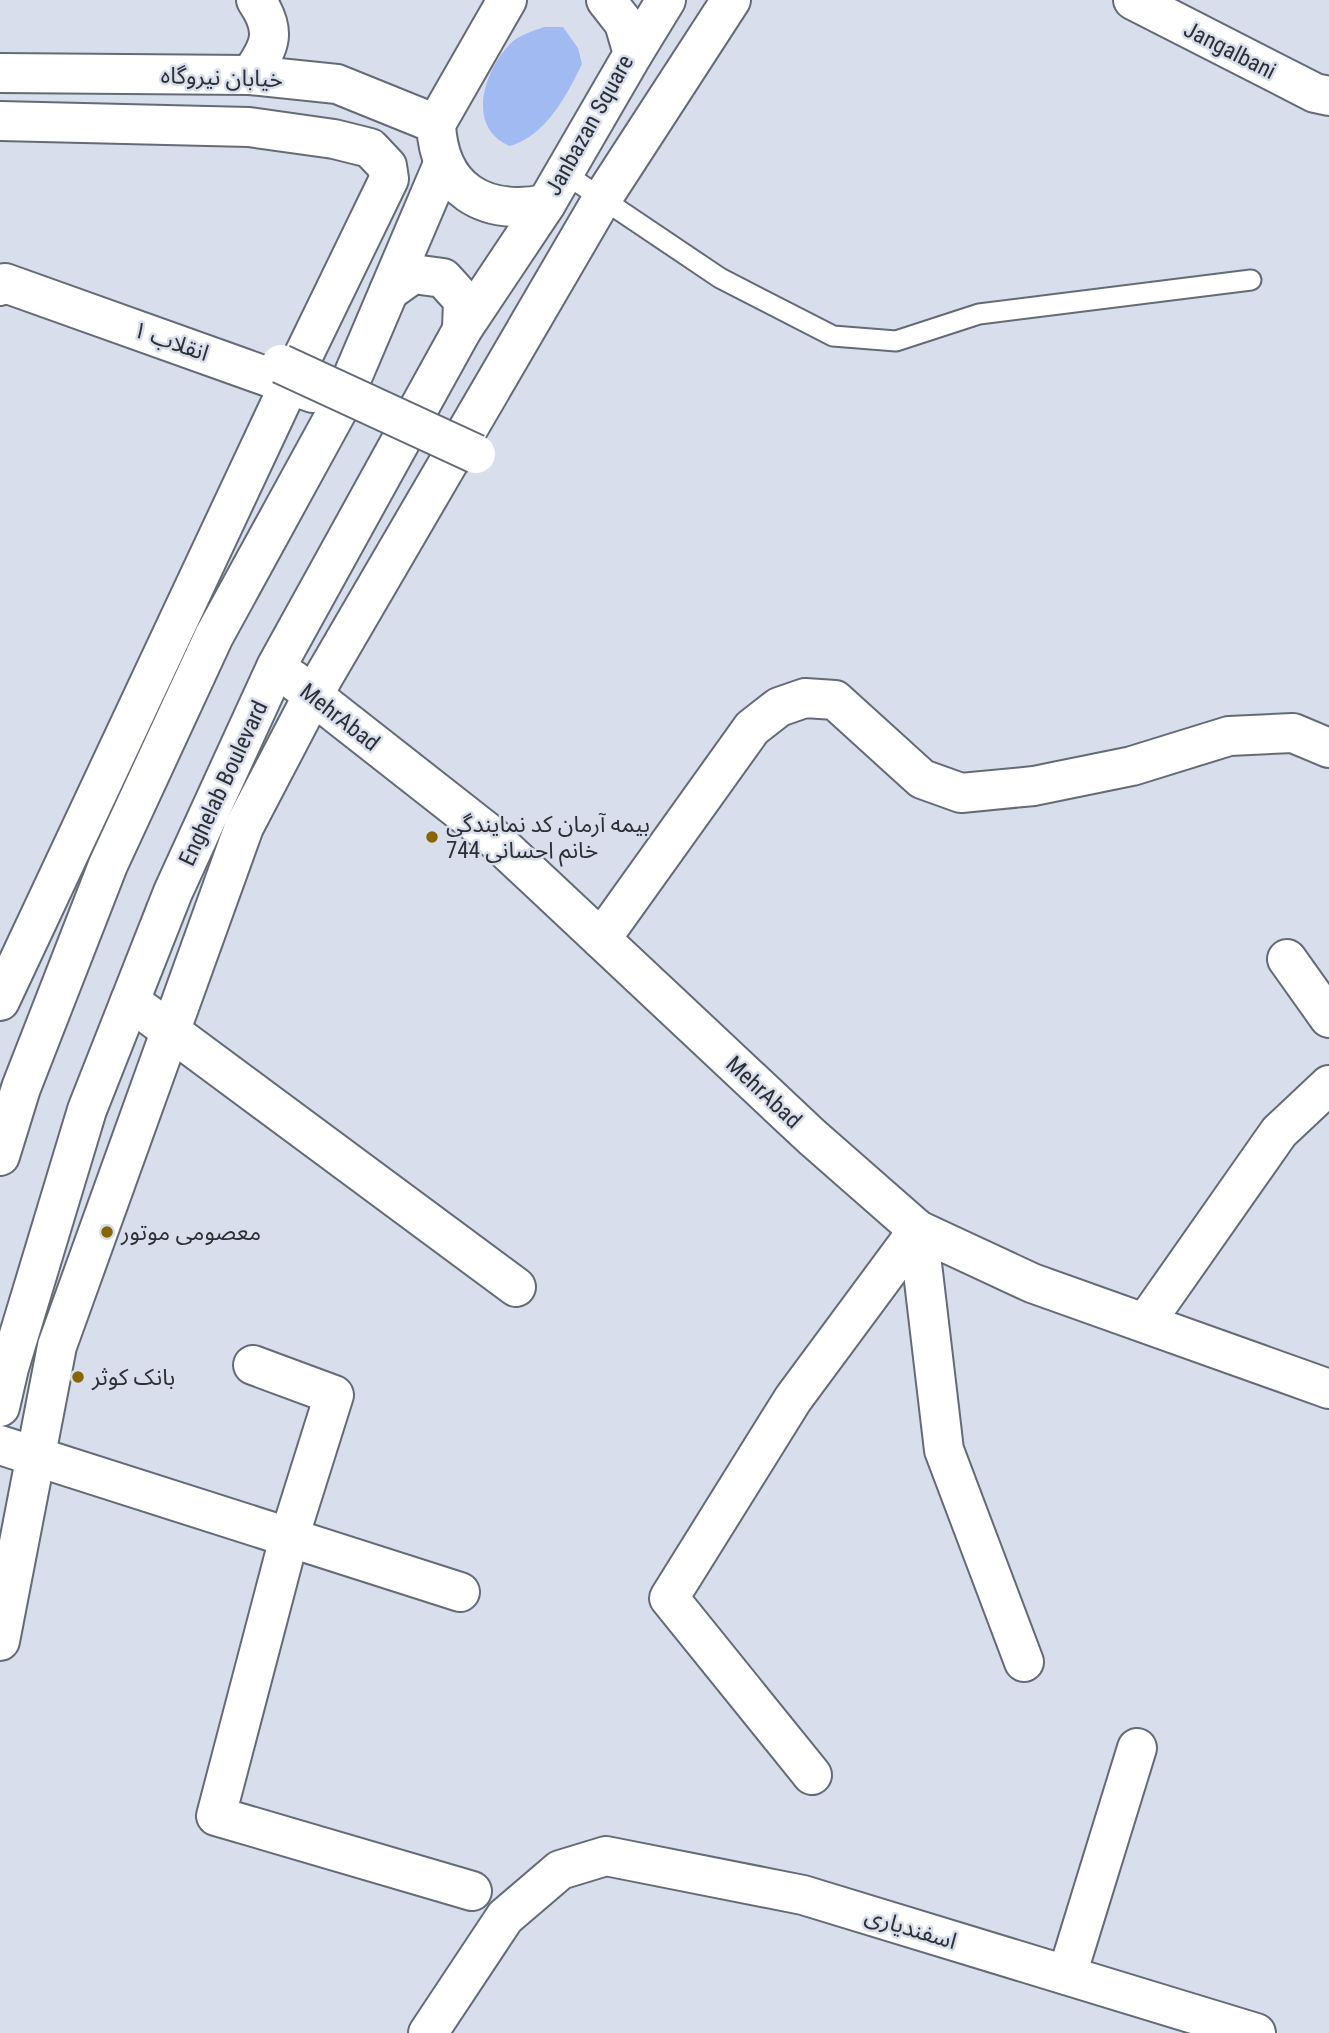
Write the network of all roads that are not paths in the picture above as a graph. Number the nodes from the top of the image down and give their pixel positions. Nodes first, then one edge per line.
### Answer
1 (256, 0) edge
2 (508, 0) edge
3 (606, 0) edge
4 (666, 0) edge
5 (731, 0) edge
6 (1133, 0) edge
7 (633, 54) junction
8 (0, 73) edge
9 (250, 75) junction
10 (1329, 96) edge
11 (0, 121) edge
12 (436, 124) junction
13 (443, 164) junction
14 (555, 188) junction
15 (602, 199) junction
16 (1251, 280) dead end
17 (0, 286) edge
18 (389, 291) junction
19 (462, 330) junction
20 (285, 373) junction
21 (340, 406) junction
22 (476, 454) dead end
23 (276, 667) junction
24 (313, 695) junction
25 (1329, 748) edge
26 (601, 939) junction
27 (1287, 959) dead end
28 (0, 1000) edge
29 (130, 1001) junction
30 (1329, 1018) edge
31 (171, 1030) junction
32 (1329, 1085) edge
33 (0, 1153) edge
34 (918, 1230) junction
35 (516, 1287) dead end
36 (1145, 1323) junction
37 (253, 1364) dead end
38 (1329, 1389) edge
39 (0, 1407) edge
40 (0, 1445) edge
41 (36, 1456) junction
42 (289, 1538) junction
43 (460, 1592) dead end
44 (0, 1641) edge
45 (1024, 1662) dead end
46 (1137, 1748) dead end
47 (812, 1775) dead end
48 (472, 1892) dead end
49 (1067, 1975) junction
50 (439, 2029) edge
51 (1256, 2033) edge

1 - 9 street
2 - 12 street
3 - 7 street, Janbazan Square
4 - 7 street
5 - 15 street
6 - 10 street, Jangalbani
7 - 14 street, Janbazan Square
8 - 9 street, خیابان نیروگاه
9 - 12 street, خیابان نیروگاه
11 - 20 street
12 - 13 street, Janbazan Square
13 - 14 street, Janbazan Square
13 - 18 street
14 - 15 lane
14 - 19 street, Enghelab Boulevard
15 - 16 lane
15 - 24 street
17 - 20 street, انقلاب ۱
18 - 19 street
18 - 21 street
19 - 23 street, Enghelab Boulevard
20 - 21 street, انقلاب ۱
20 - 22 street, bridge
20 - 28 street
21 - 33 street
23 - 24 street, MehrAbad
23 - 29 street, Enghelab Boulevard
24 - 26 street, MehrAbad
24 - 31 street
25 - 26 street
26 - 34 street, MehrAbad
27 - 30 street
29 - 31 street
29 - 39 street, Enghelab Boulevard
31 - 35 street
31 - 41 street
32 - 36 street
34 - 36 street, MehrAbad
34 - 45 street
34 - 47 street
36 - 38 street, MehrAbad
37 - 42 street
40 - 41 street
41 - 42 street
41 - 44 street
42 - 43 street
42 - 48 street
46 - 49 street
49 - 50 street, اسفندیاری
49 - 51 street, اسفندیاری

